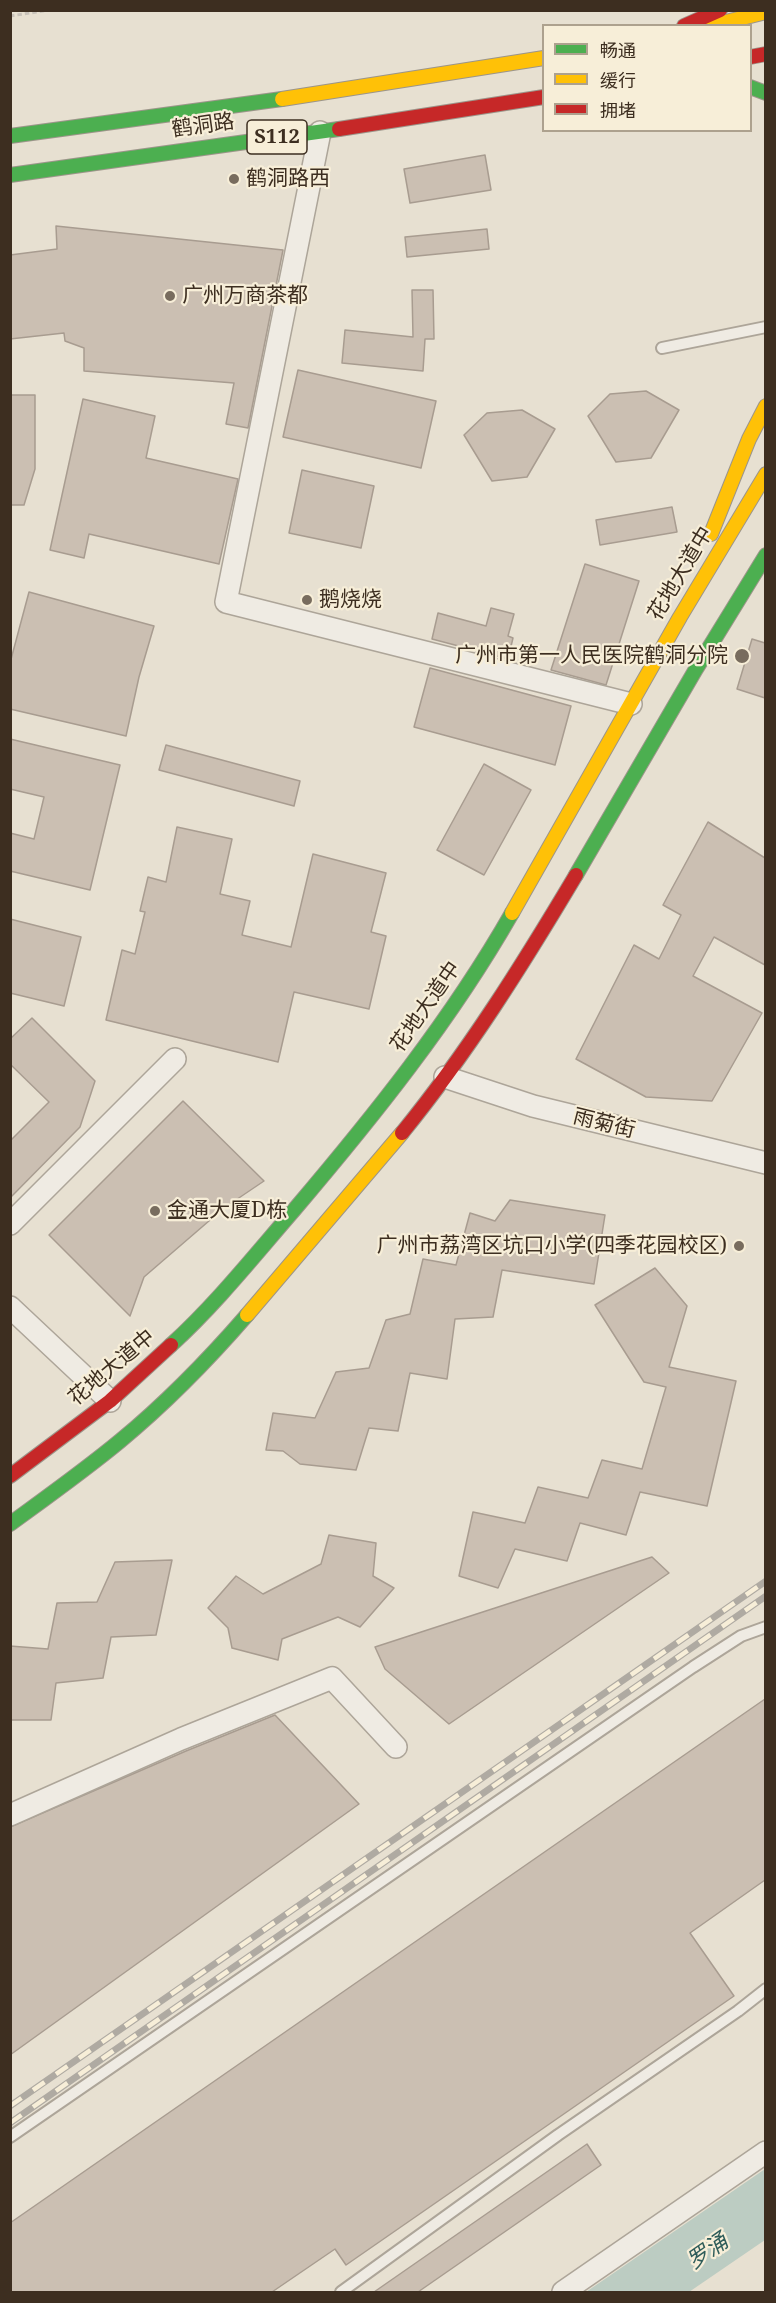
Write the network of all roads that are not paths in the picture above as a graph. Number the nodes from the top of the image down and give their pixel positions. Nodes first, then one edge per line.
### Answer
1 (720, 10) edge
2 (765, 12) edge
3 (688, 24) edge
4 (718, 24) edge
5 (542, 58) edge
6 (542, 97) edge
7 (320, 132) junction
8 (10, 136) edge
9 (10, 175) edge
10 (765, 327) edge
11 (662, 348) dead end
12 (765, 406) edge
13 (765, 474) edge
14 (765, 555) edge
15 (668, 638) junction
16 (631, 704) junction
17 (175, 1059) dead end
18 (445, 1077) junction
19 (765, 1163) edge
20 (10, 1224) edge
21 (10, 1307) edge
22 (110, 1401) junction
23 (10, 1476) edge
24 (10, 1524) edge
25 (765, 1627) edge
26 (396, 1747) dead end
27 (10, 1815) edge
28 (765, 1989) edge
29 (10, 2138) edge
30 (765, 2152) edge
31 (340, 2292) edge
32 (563, 2292) edge

1 - 3 main road
2 - 4 main road
5 - 8 main road, 鹤洞路 / S112
6 - 7 main road, 鹤洞路 / S112
7 - 9 main road, 鹤洞路 / S112
7 - 16 street
10 - 11 lane
12 - 15 main road
13 - 15 main road, 花地大道中
14 - 18 main road
15 - 16 main road, 花地大道中
16 - 22 main road, 花地大道中
17 - 20 street
18 - 19 street, 雨菊街
18 - 24 main road
21 - 22 street
22 - 23 main road, 花地大道中
25 - 29 lane
26 - 27 street
28 - 31 lane
30 - 32 street

